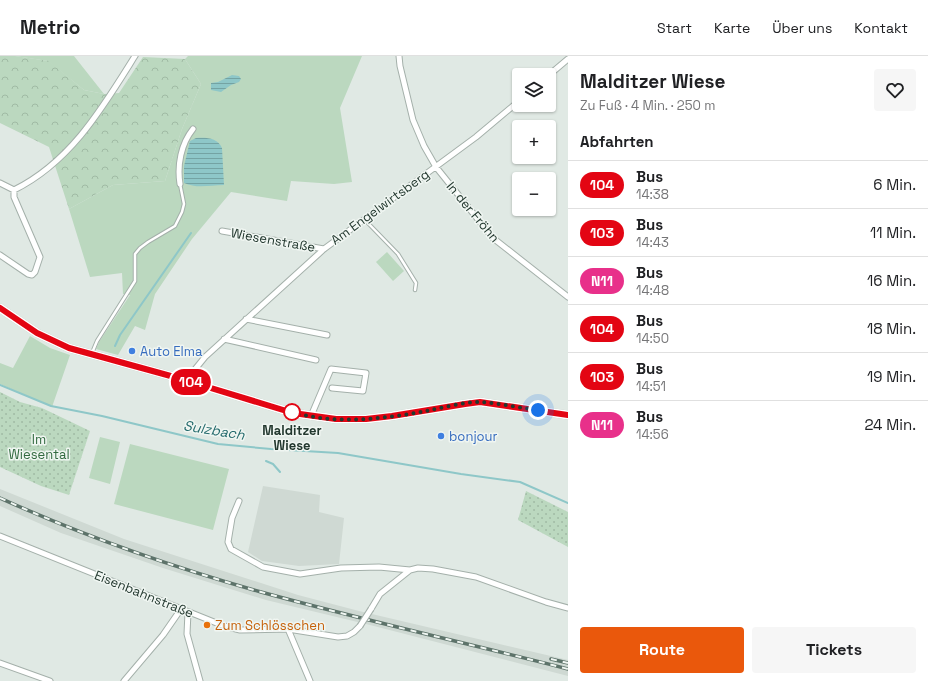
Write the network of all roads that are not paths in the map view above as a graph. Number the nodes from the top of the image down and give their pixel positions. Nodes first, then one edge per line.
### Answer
1 (135, 56) edge
2 (399, 56) edge
3 (568, 59) edge
4 (556, 69) edge
5 (512, 107) edge
6 (193, 129) dead end
7 (436, 167) junction
8 (0, 183) edge
9 (180, 184) joint
10 (14, 190) junction
11 (364, 220) junction
12 (222, 231) dead end
13 (324, 249) junction
14 (0, 254) edge
15 (415, 290) dead end
16 (568, 297) edge
17 (0, 308) edge
18 (246, 319) junction
19 (327, 335) dead end
20 (224, 339) junction
21 (91, 355) junction
22 (316, 360) dead end
23 (189, 382) junction
24 (332, 388) dead end
25 (568, 415) edge
26 (311, 416) junction
27 (239, 501) dead end
28 (0, 536) edge
29 (410, 570) junction
30 (568, 608) edge
31 (181, 609) junction
32 (188, 612) junction
33 (288, 629) junction
34 (0, 663) edge
35 (35, 678) edge
36 (50, 681) edge
37 (124, 681) edge
38 (200, 681) edge
39 (310, 681) edge

1 - 10 street
2 - 7 street, In der Fröhn
3 - 4 street
5 - 7 street, Am Engelwirtsberg
6 - 9 street
7 - 11 street, Am Engelwirtsberg
7 - 16 street, In der Fröhn
8 - 10 street
9 - 21 lane
10 - 14 street
11 - 13 street, Am Engelwirtsberg
11 - 15 lane
12 - 13 street, Wiesenstraße
13 - 18 street, Am Engelwirtsberg
17 - 21 main road
18 - 19 street
18 - 20 street, Am Engelwirtsberg
20 - 22 street
20 - 23 street, Am Engelwirtsberg
21 - 23 main road
23 - 26 main road
24 - 26 street
25 - 26 main road
27 - 29 street
28 - 31 street, Eisenbahnstraße
29 - 30 street
29 - 33 street, Eisenbahnstraße, bridge
31 - 32 street, Eisenbahnstraße
31 - 37 street
32 - 33 street, Eisenbahnstraße
32 - 38 street
33 - 39 street
34 - 35 street
35 - 36 street

